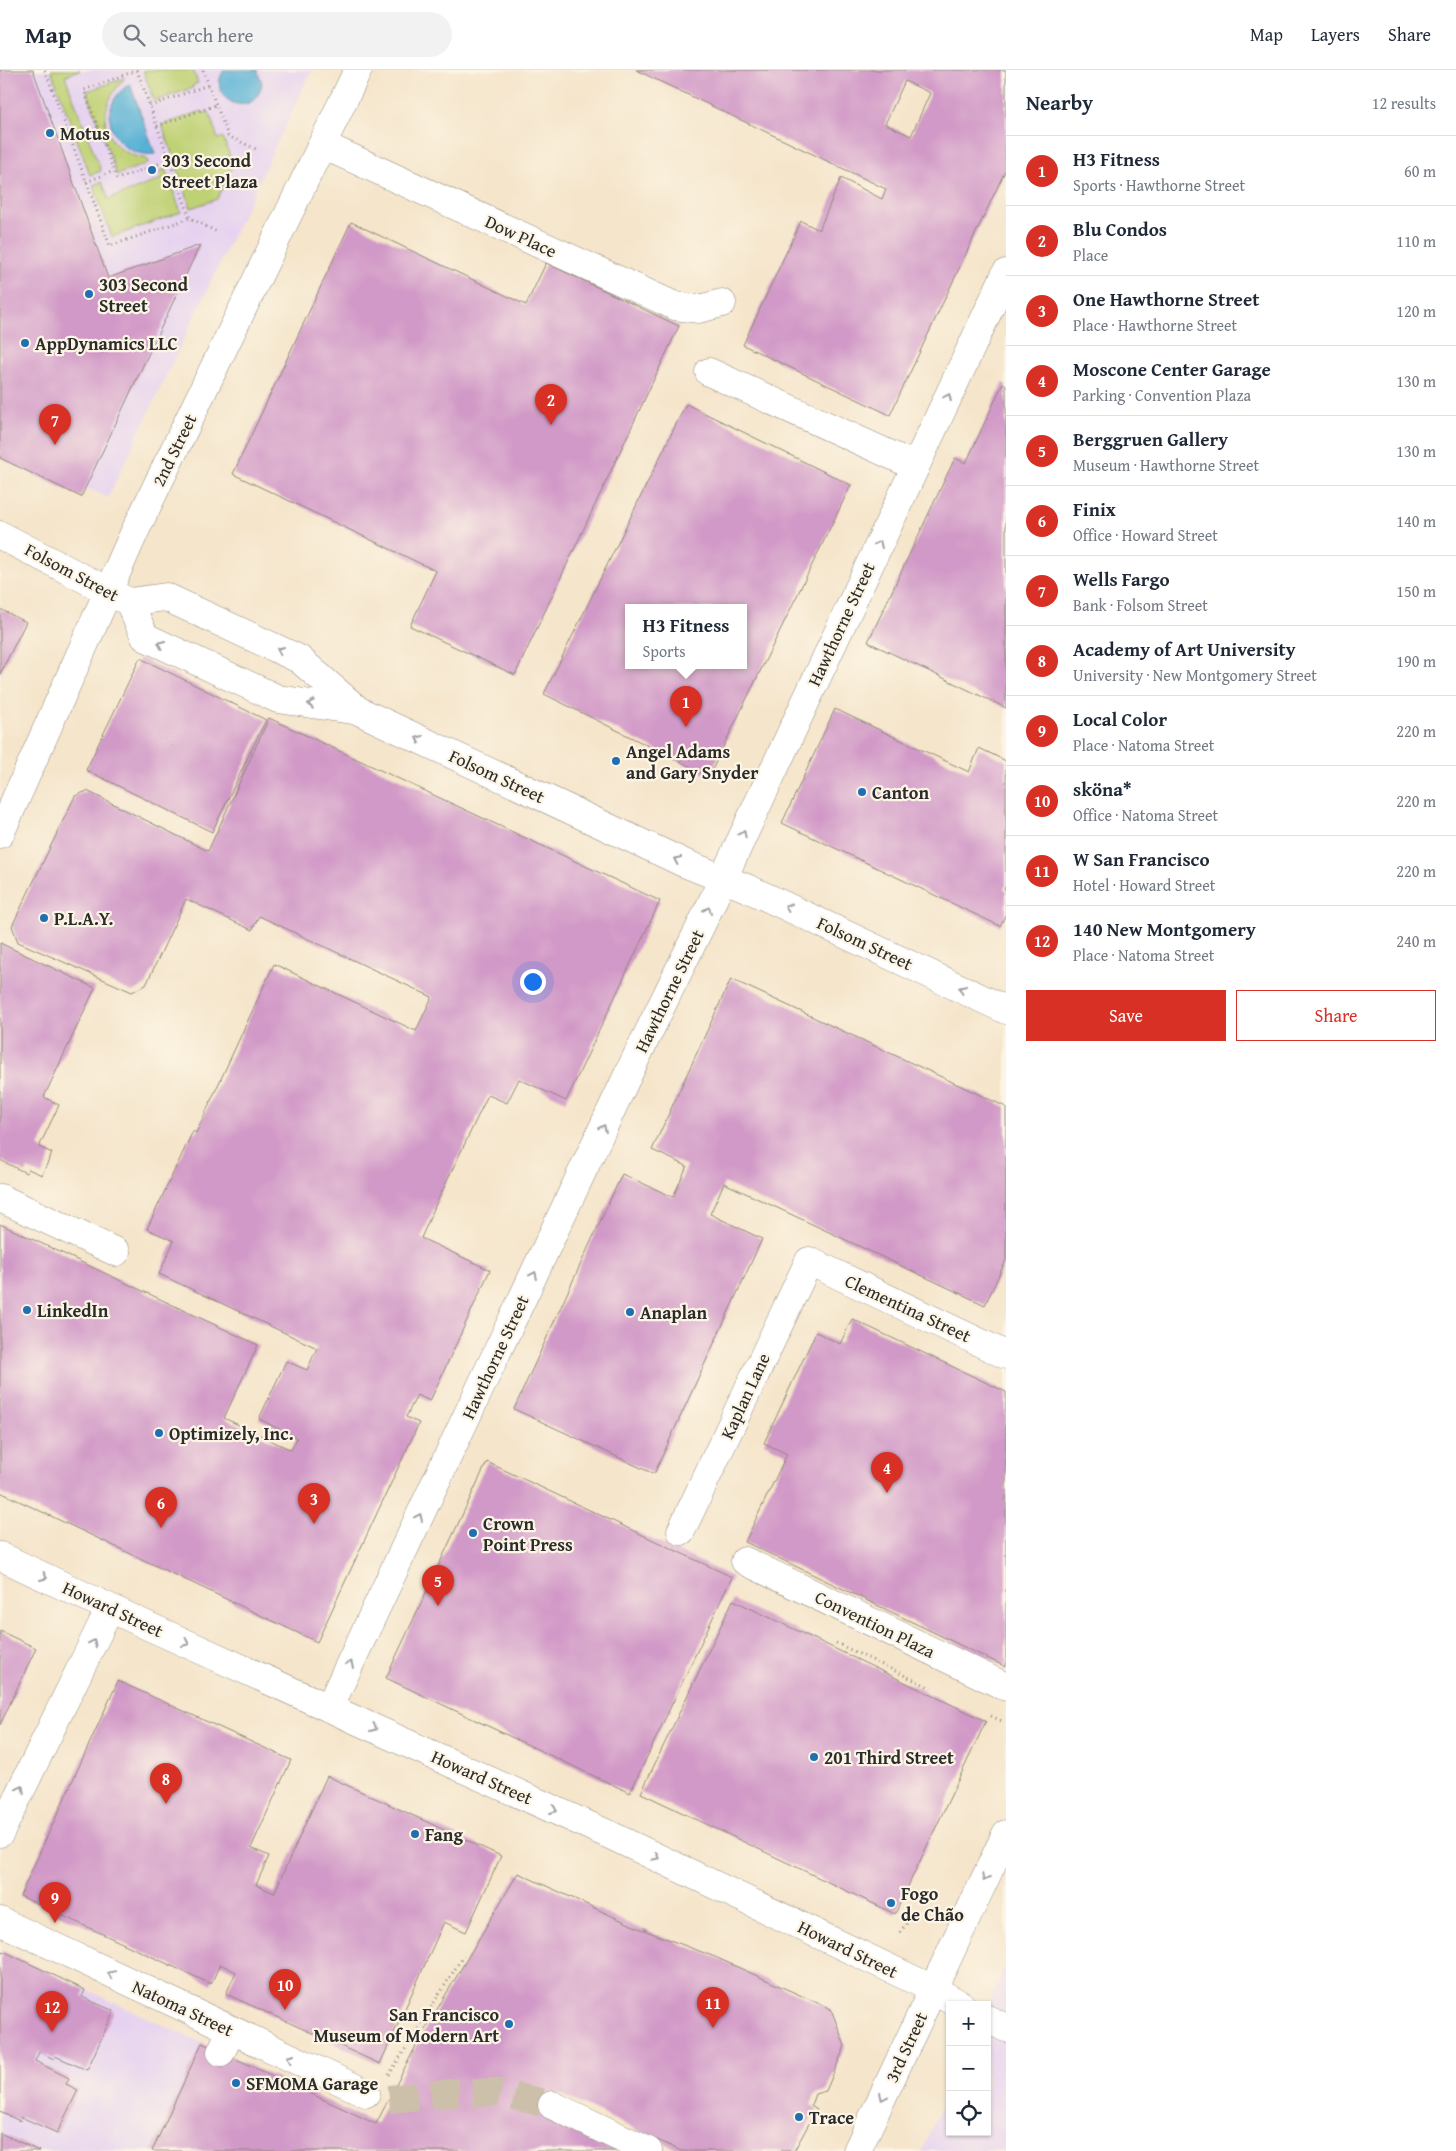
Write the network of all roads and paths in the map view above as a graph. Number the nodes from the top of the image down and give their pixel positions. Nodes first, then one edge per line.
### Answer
1 (45, 70) edge
2 (137, 70) edge
3 (203, 70) edge
4 (358, 70) edge
5 (208, 85) junction
6 (216, 105) junction
7 (150, 106) junction
8 (157, 126) junction
9 (324, 145) junction
10 (256, 150) dead end
11 (169, 160) junction
12 (114, 172) junction
13 (86, 182) junction
14 (190, 218) junction
15 (217, 232) dead end
16 (1006, 272) edge
17 (722, 303) dead end
18 (708, 372) dead end
19 (915, 466) junction
20 (0, 535) edge
21 (118, 596) junction
22 (359, 711) junction
23 (0, 834) edge
24 (722, 878) junction
25 (1006, 1010) edge
26 (0, 1198) edge
27 (116, 1252) dead end
28 (809, 1262) joint
29 (1006, 1355) edge
30 (681, 1530) dead end
31 (0, 1556) edge
32 (745, 1561) dead end
33 (110, 1608) junction
34 (836, 1642) dead end
35 (1006, 1687) edge
36 (932, 1688) dead end
37 (329, 1708) junction
38 (984, 1713) dead end
39 (1002, 1721) dead end
40 (0, 1833) edge
41 (1006, 1834) edge
42 (911, 1918) dead end
43 (0, 1921) edge
44 (900, 1932) dead end
45 (462, 1956) dead end
46 (933, 1989) junction
47 (954, 2001) edge
48 (991, 2021) edge
49 (1006, 2028) edge
50 (375, 2088) joint
51 (552, 2105) tunnel mouth
52 (648, 2151) edge
53 (858, 2151) edge

1 - 13 path
2 - 7 path
2 - 12 path
3 - 5 path
4 - 9 street, 2nd Street
5 - 6 path
5 - 7 path
6 - 8 path
6 - 10 path
7 - 8 path
8 - 11 path
9 - 17 street, Dow Place
9 - 21 street, 2nd Street
11 - 12 path
11 - 14 path
12 - 13 path
13 - 14 path
14 - 15 path
19 -> 16 street, Hawthorne Street
18 - 19 street
24 -> 19 street, Hawthorne Street
20 - 21 street, Folsom Street
22 -> 21 street, Folsom Street
22 -> 21 street
21 - 23 street, 2nd Street
24 -> 22 street, Folsom Street
25 -> 24 street, Folsom Street
37 -> 24 street, Hawthorne Street
26 - 27 street
28 - 29 street, Clementina Street
28 - 30 street, Kaplan Lane
31 -> 33 street, Howard Street
32 - 35 street, Convention Plaza
33 -> 37 street, Howard Street
40 -> 33 street
34 - 36 path
37 -> 46 street, Howard Street
38 - 39 path
41 -> 46 street, 3rd Street
42 - 44 path
50 -> 43 street, Natoma Street
45 - 50 path
46 - 47 street, Howard Street
46 -> 53 street, 3rd Street
48 - 49 street
51 - 52 street

